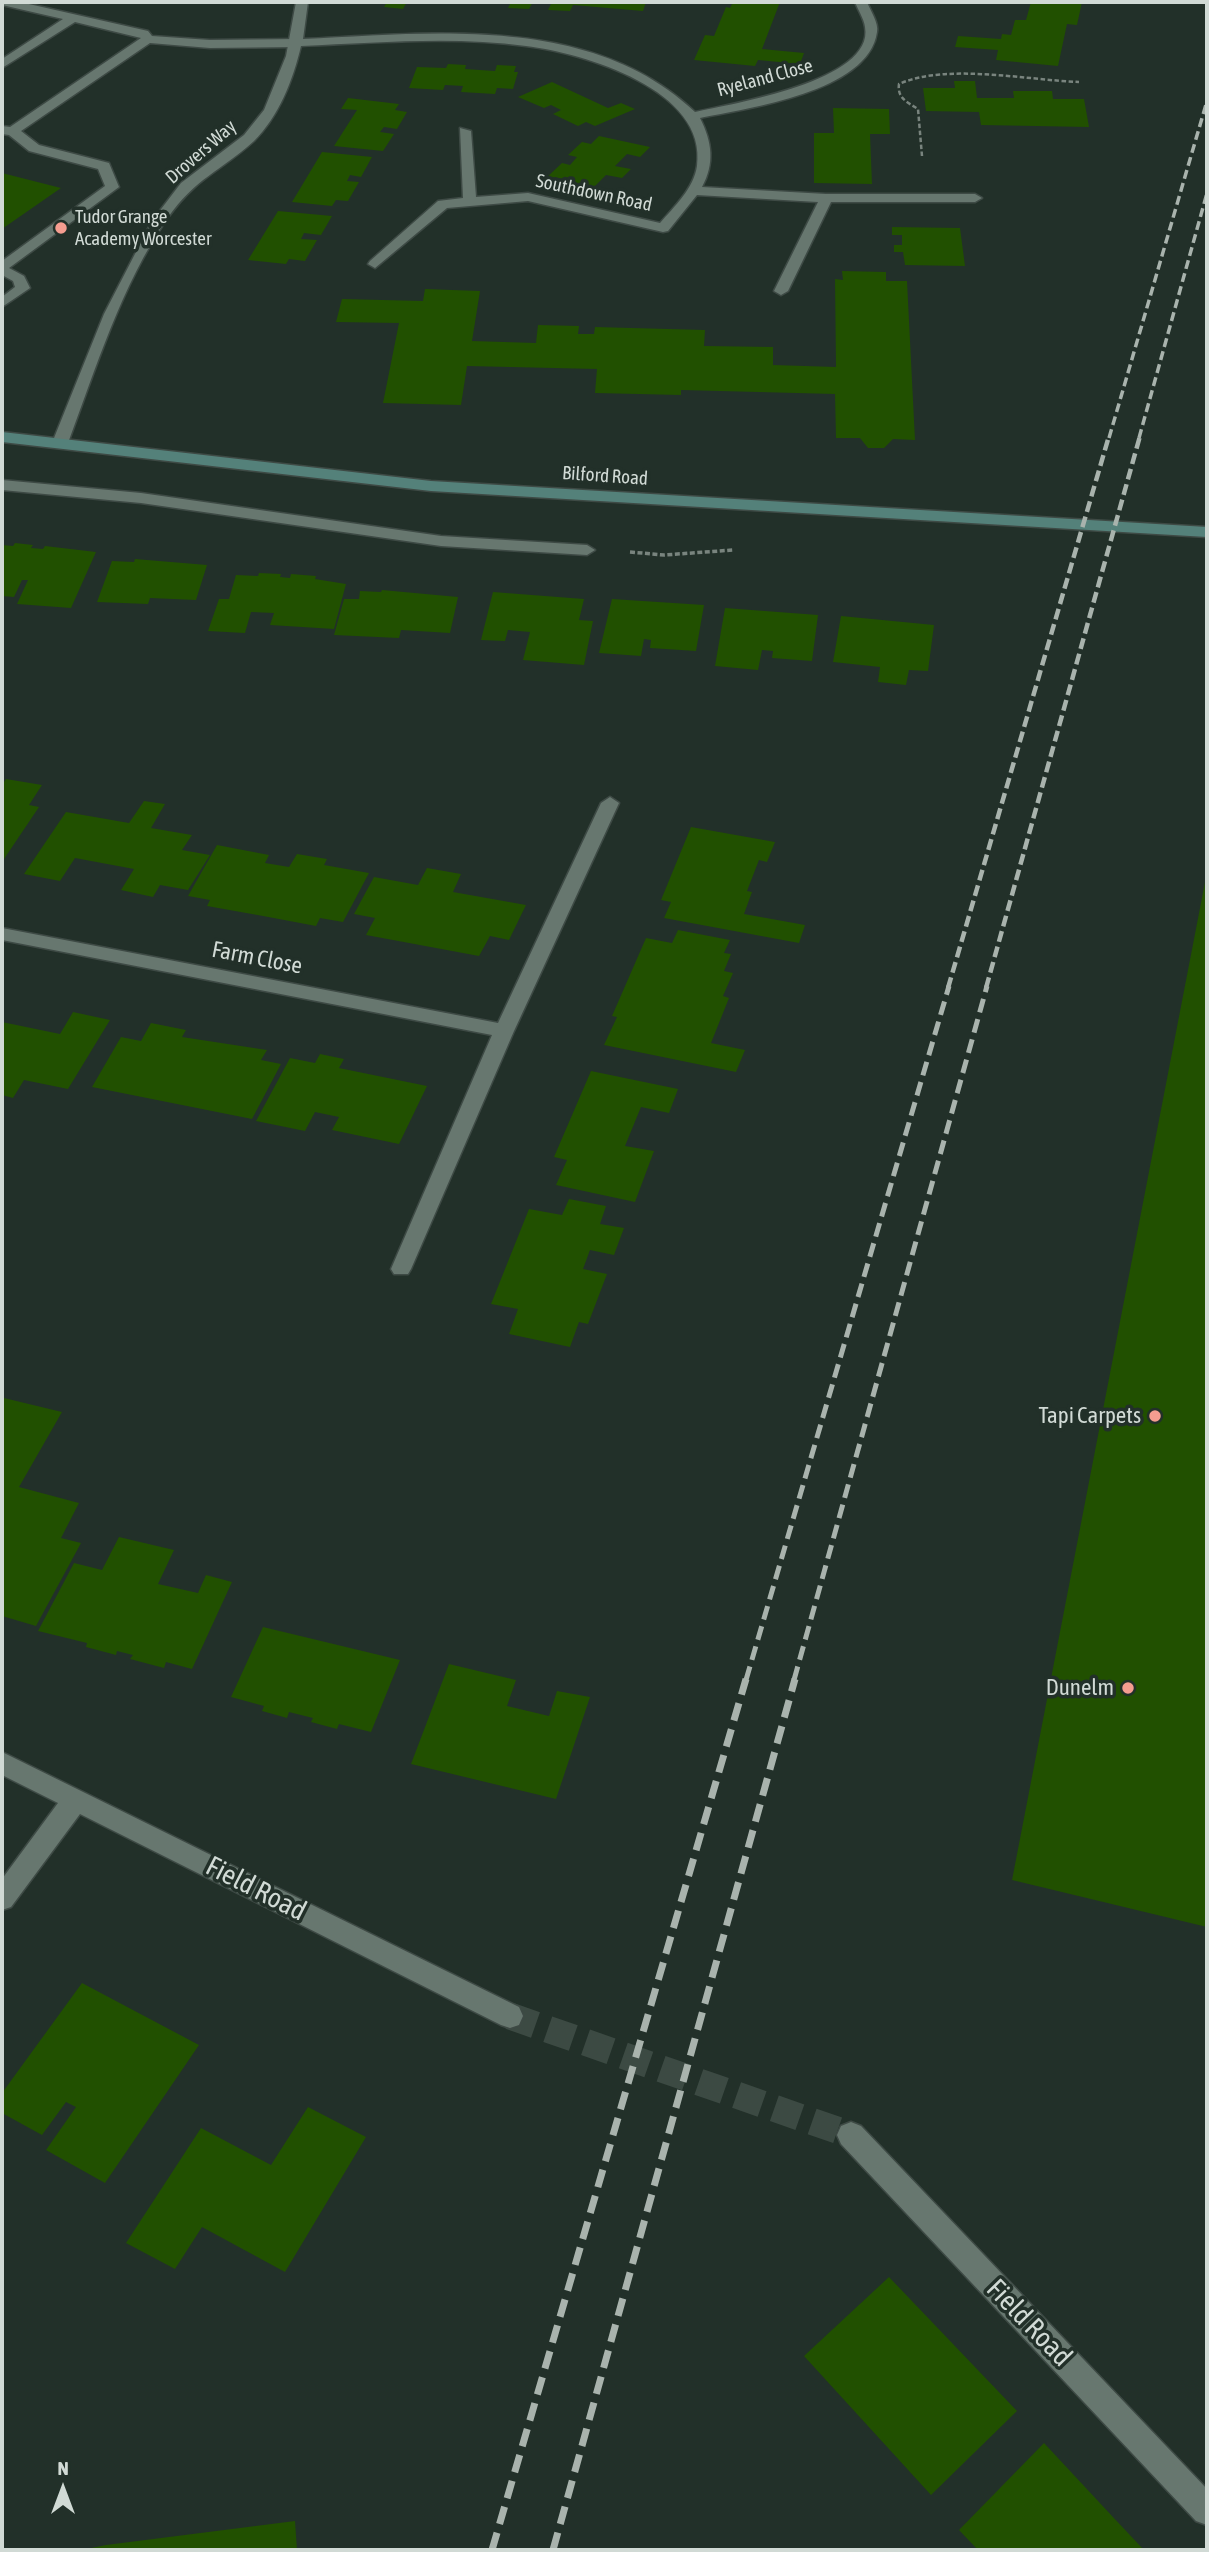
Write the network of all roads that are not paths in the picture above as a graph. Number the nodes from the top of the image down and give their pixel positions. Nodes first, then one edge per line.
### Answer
1 (5, 2) edge
2 (302, 2) edge
3 (861, 2) edge
4 (73, 18) junction
5 (148, 39) junction
6 (297, 43) junction
7 (2, 64) edge
8 (693, 116) junction
9 (7, 131) edge
10 (465, 131) dead end
11 (694, 191) junction
12 (825, 198) junction
13 (975, 198) dead end
14 (470, 202) junction
15 (375, 264) dead end
16 (2, 269) edge
17 (782, 291) dead end
18 (2, 303) edge
19 (2, 437) edge
20 (60, 443) junction
21 (2, 485) edge
22 (1207, 532) edge
23 (587, 550) dead end
24 (610, 803) dead end
25 (2, 934) edge
26 (504, 1031) junction
27 (401, 1269) dead end
28 (2, 1763) edge
29 (76, 1799) junction
30 (2, 1899) edge
31 (510, 2016) tunnel mouth
32 (850, 2136) tunnel mouth
33 (1207, 2510) edge

1 - 4 street, Southdown Road
2 - 6 street, Drovers Way
3 - 8 street, Ryeland Close
4 - 5 street, Southdown Road
4 - 7 street
5 - 6 street, Southdown Road
5 - 9 street
6 - 8 street, Southdown Road
6 - 20 street, Drovers Way
8 - 11 street, Southdown Road
9 - 16 street
10 - 14 street
11 - 12 street
11 - 14 street, Southdown Road
12 - 13 street
12 - 17 street
14 - 15 street, Southdown Road
16 - 18 street
19 - 20 street, Bilford Road
20 - 22 street, Bilford Road
21 - 23 street
24 - 26 street
25 - 26 street, Farm Close
26 - 27 street
28 - 29 street, Field Road
29 - 30 street
29 - 31 street, Field Road
32 - 33 street, Field Road

